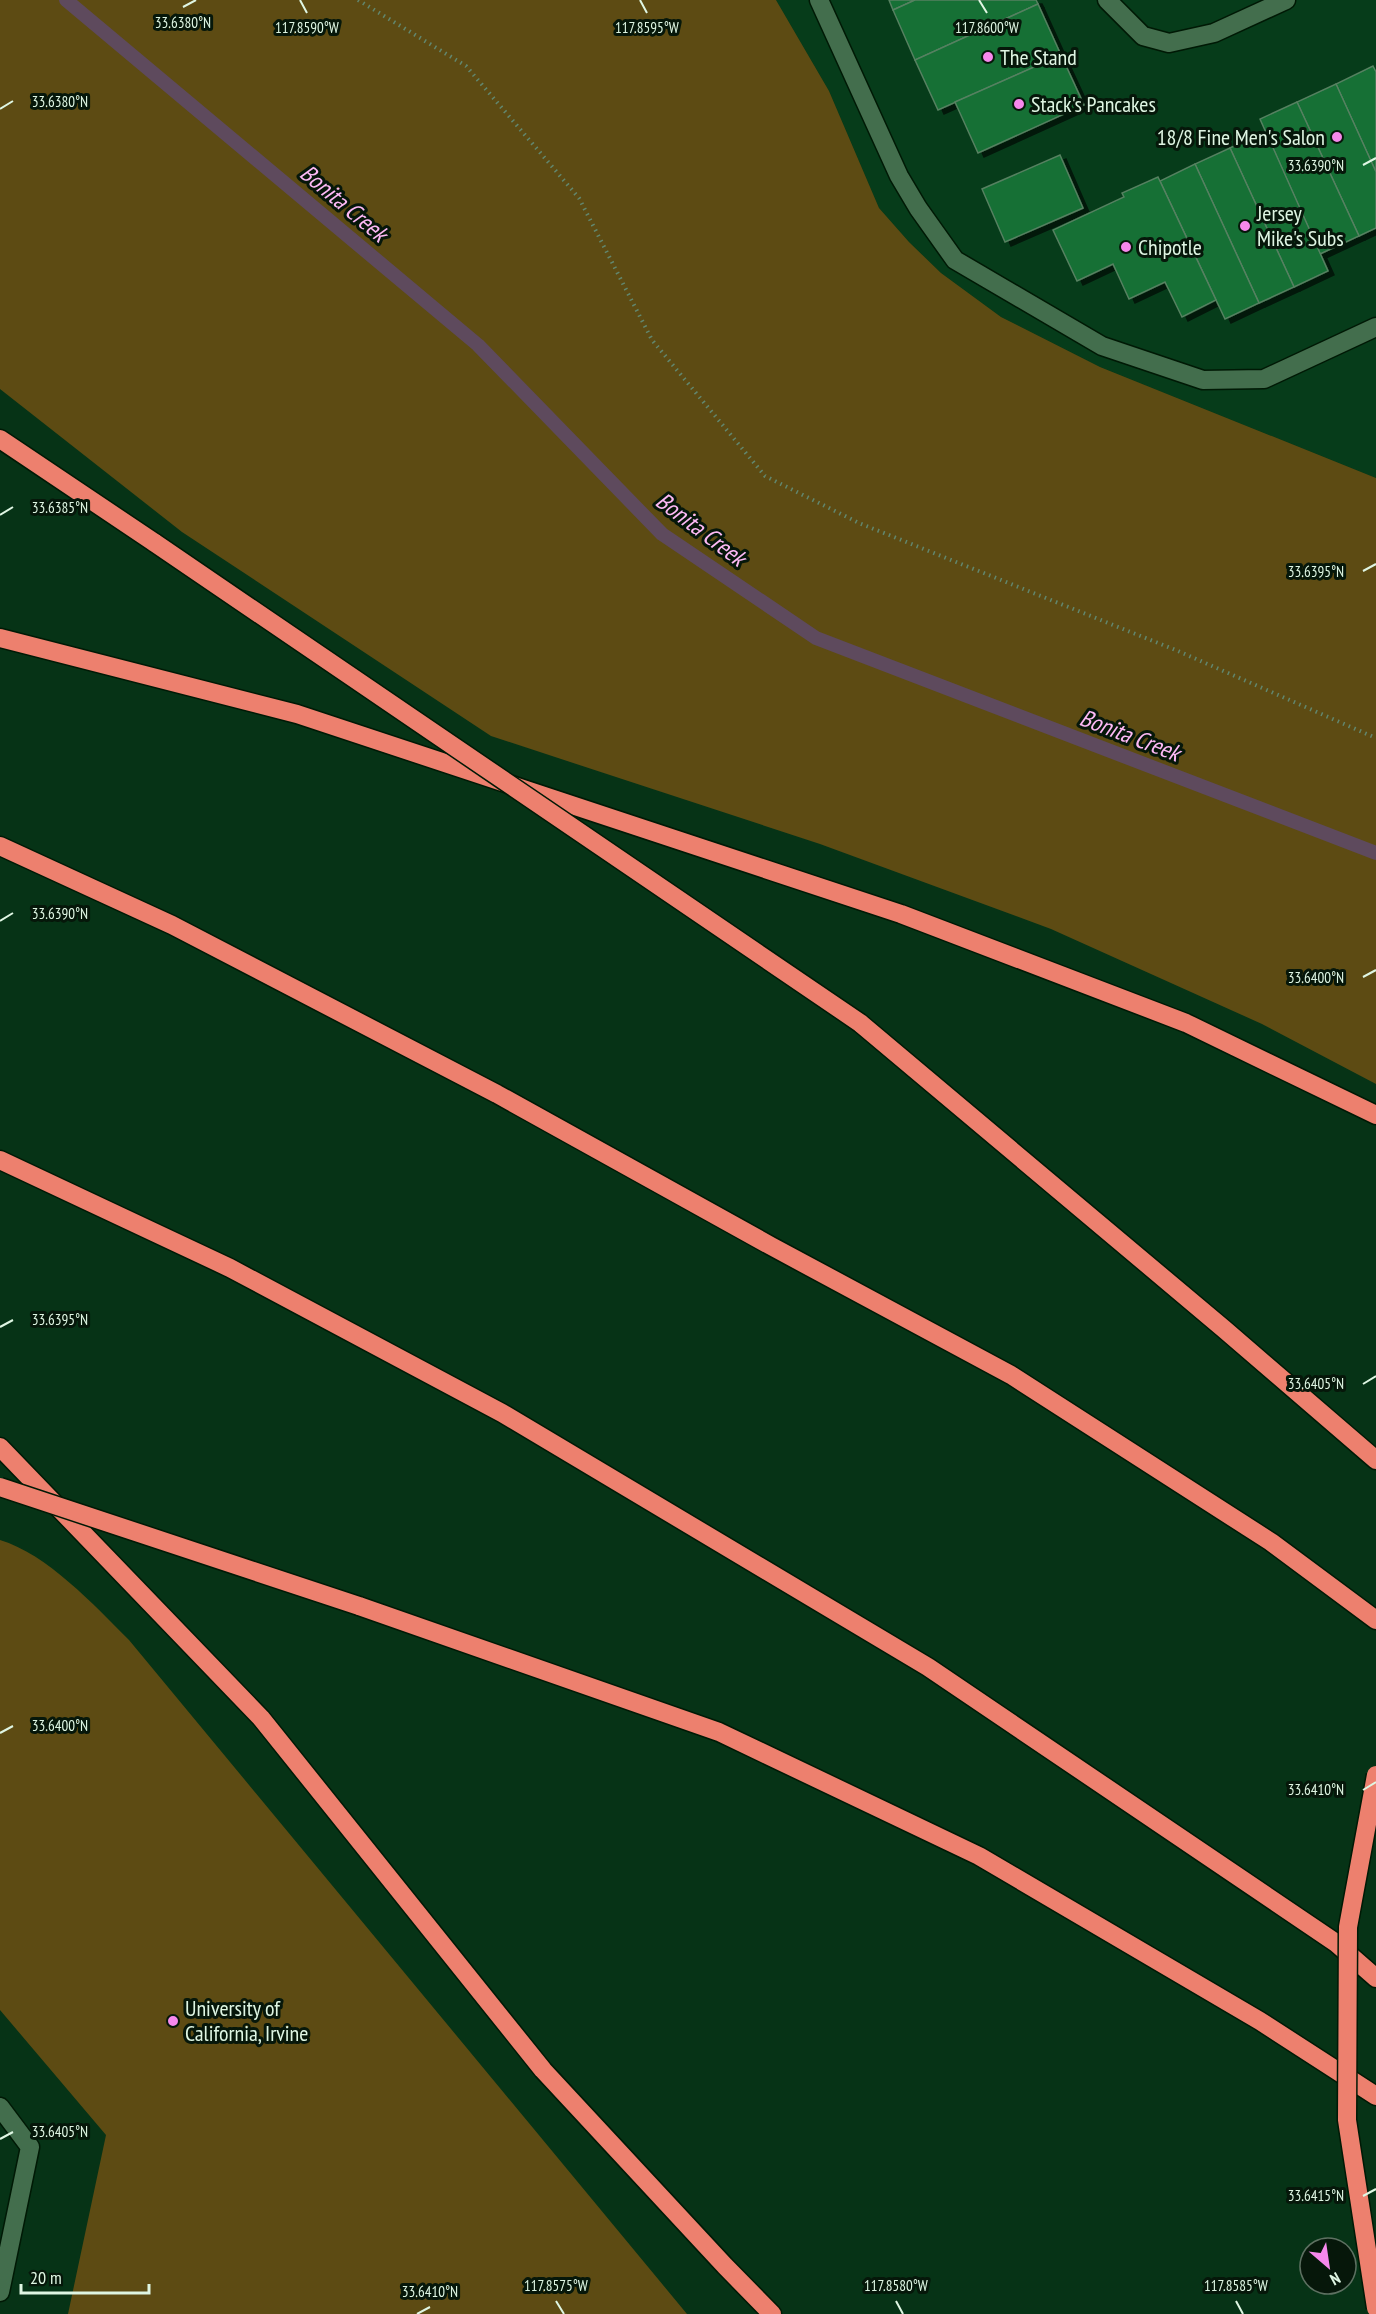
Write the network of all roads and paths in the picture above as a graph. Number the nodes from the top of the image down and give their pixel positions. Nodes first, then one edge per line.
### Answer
1 (358, 0) edge
2 (819, 0) edge
3 (1107, 0) edge
4 (1286, 0) edge
5 (1376, 327) edge
6 (0, 439) edge
7 (0, 638) edge
8 (1376, 738) edge
9 (0, 846) edge
10 (1376, 1115) edge
11 (0, 1160) edge
12 (0, 1447) edge
13 (1376, 1460) edge
14 (0, 1487) edge
15 (1376, 1620) edge
16 (1376, 1775) edge
17 (1376, 1977) edge
18 (1376, 2096) edge
19 (0, 2107) edge
20 (0, 2292) edge
21 (1376, 2308) edge
22 (772, 2314) edge

1 - 8 path
2 - 5 lane
3 - 4 lane
6 - 13 highway, bridge
7 - 10 highway
9 - 15 highway
11 - 17 highway
12 - 22 highway
14 - 18 highway, bridge
16 - 21 highway, bridge
19 - 20 lane

